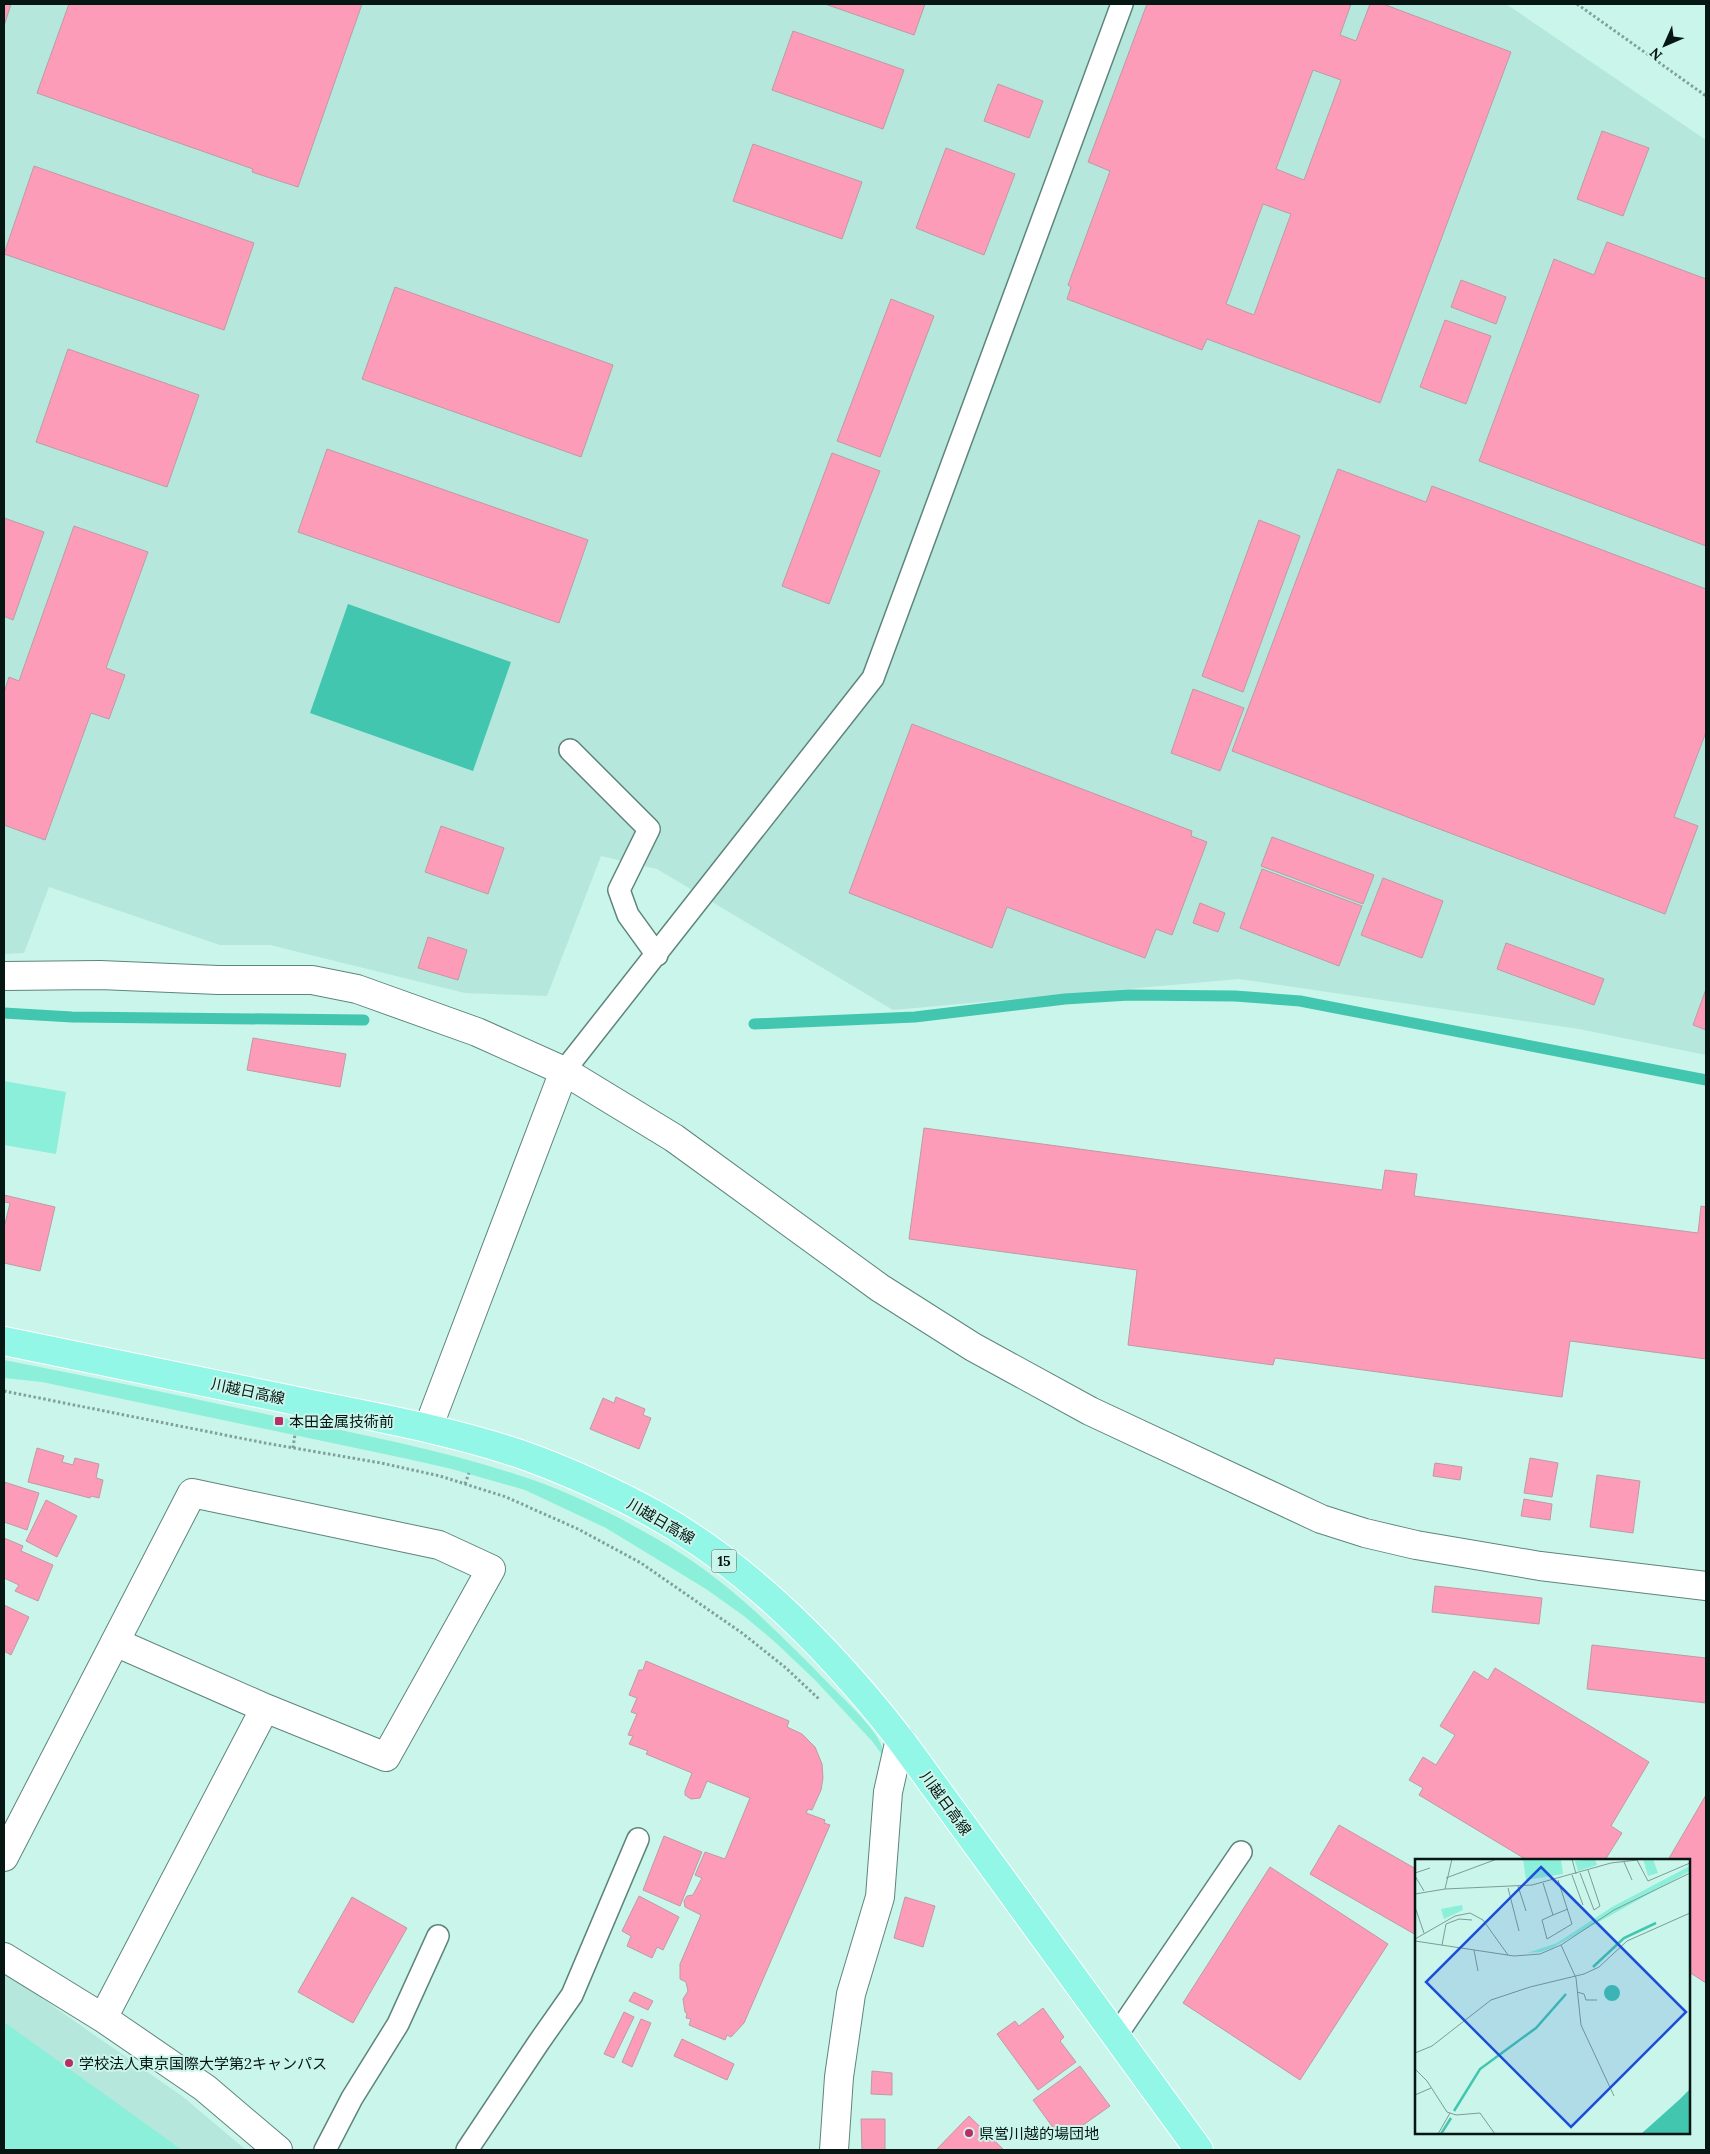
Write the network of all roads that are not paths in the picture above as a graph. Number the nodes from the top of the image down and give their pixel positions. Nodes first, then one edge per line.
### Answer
1 (1122, 4) edge
2 (570, 750) dead end
3 (657, 955) junction
4 (4, 976) edge
5 (564, 1071) junction
6 (4, 1341) edge
7 (428, 1428) junction
8 (1706, 1586) edge
9 (115, 1642) junction
10 (265, 1708) junction
11 (900, 1739) junction
12 (638, 1839) dead end
13 (1241, 1852) dead end
14 (4, 1857) edge
15 (438, 1936) dead end
16 (4, 1957) edge
17 (103, 2018) junction
18 (1116, 2036) junction
19 (278, 2150) edge
20 (325, 2150) edge
21 (467, 2150) edge
22 (834, 2150) edge
23 (1199, 2150) edge

1 - 3 lane
2 - 3 lane
3 - 5 lane
4 - 5 street
5 - 7 street
5 - 8 street
6 - 7 main road, 川越日高線 / 15
7 - 11 main road, 川越日高線 / 15
9 - 10 street
9 - 10 street
9 - 14 street
10 - 17 street
11 - 18 main road, 川越日高線 / 15
11 - 22 street
12 - 21 lane
13 - 18 lane
15 - 20 lane
16 - 17 street
17 - 19 street
18 - 23 main road, 川越日高線 / 15

